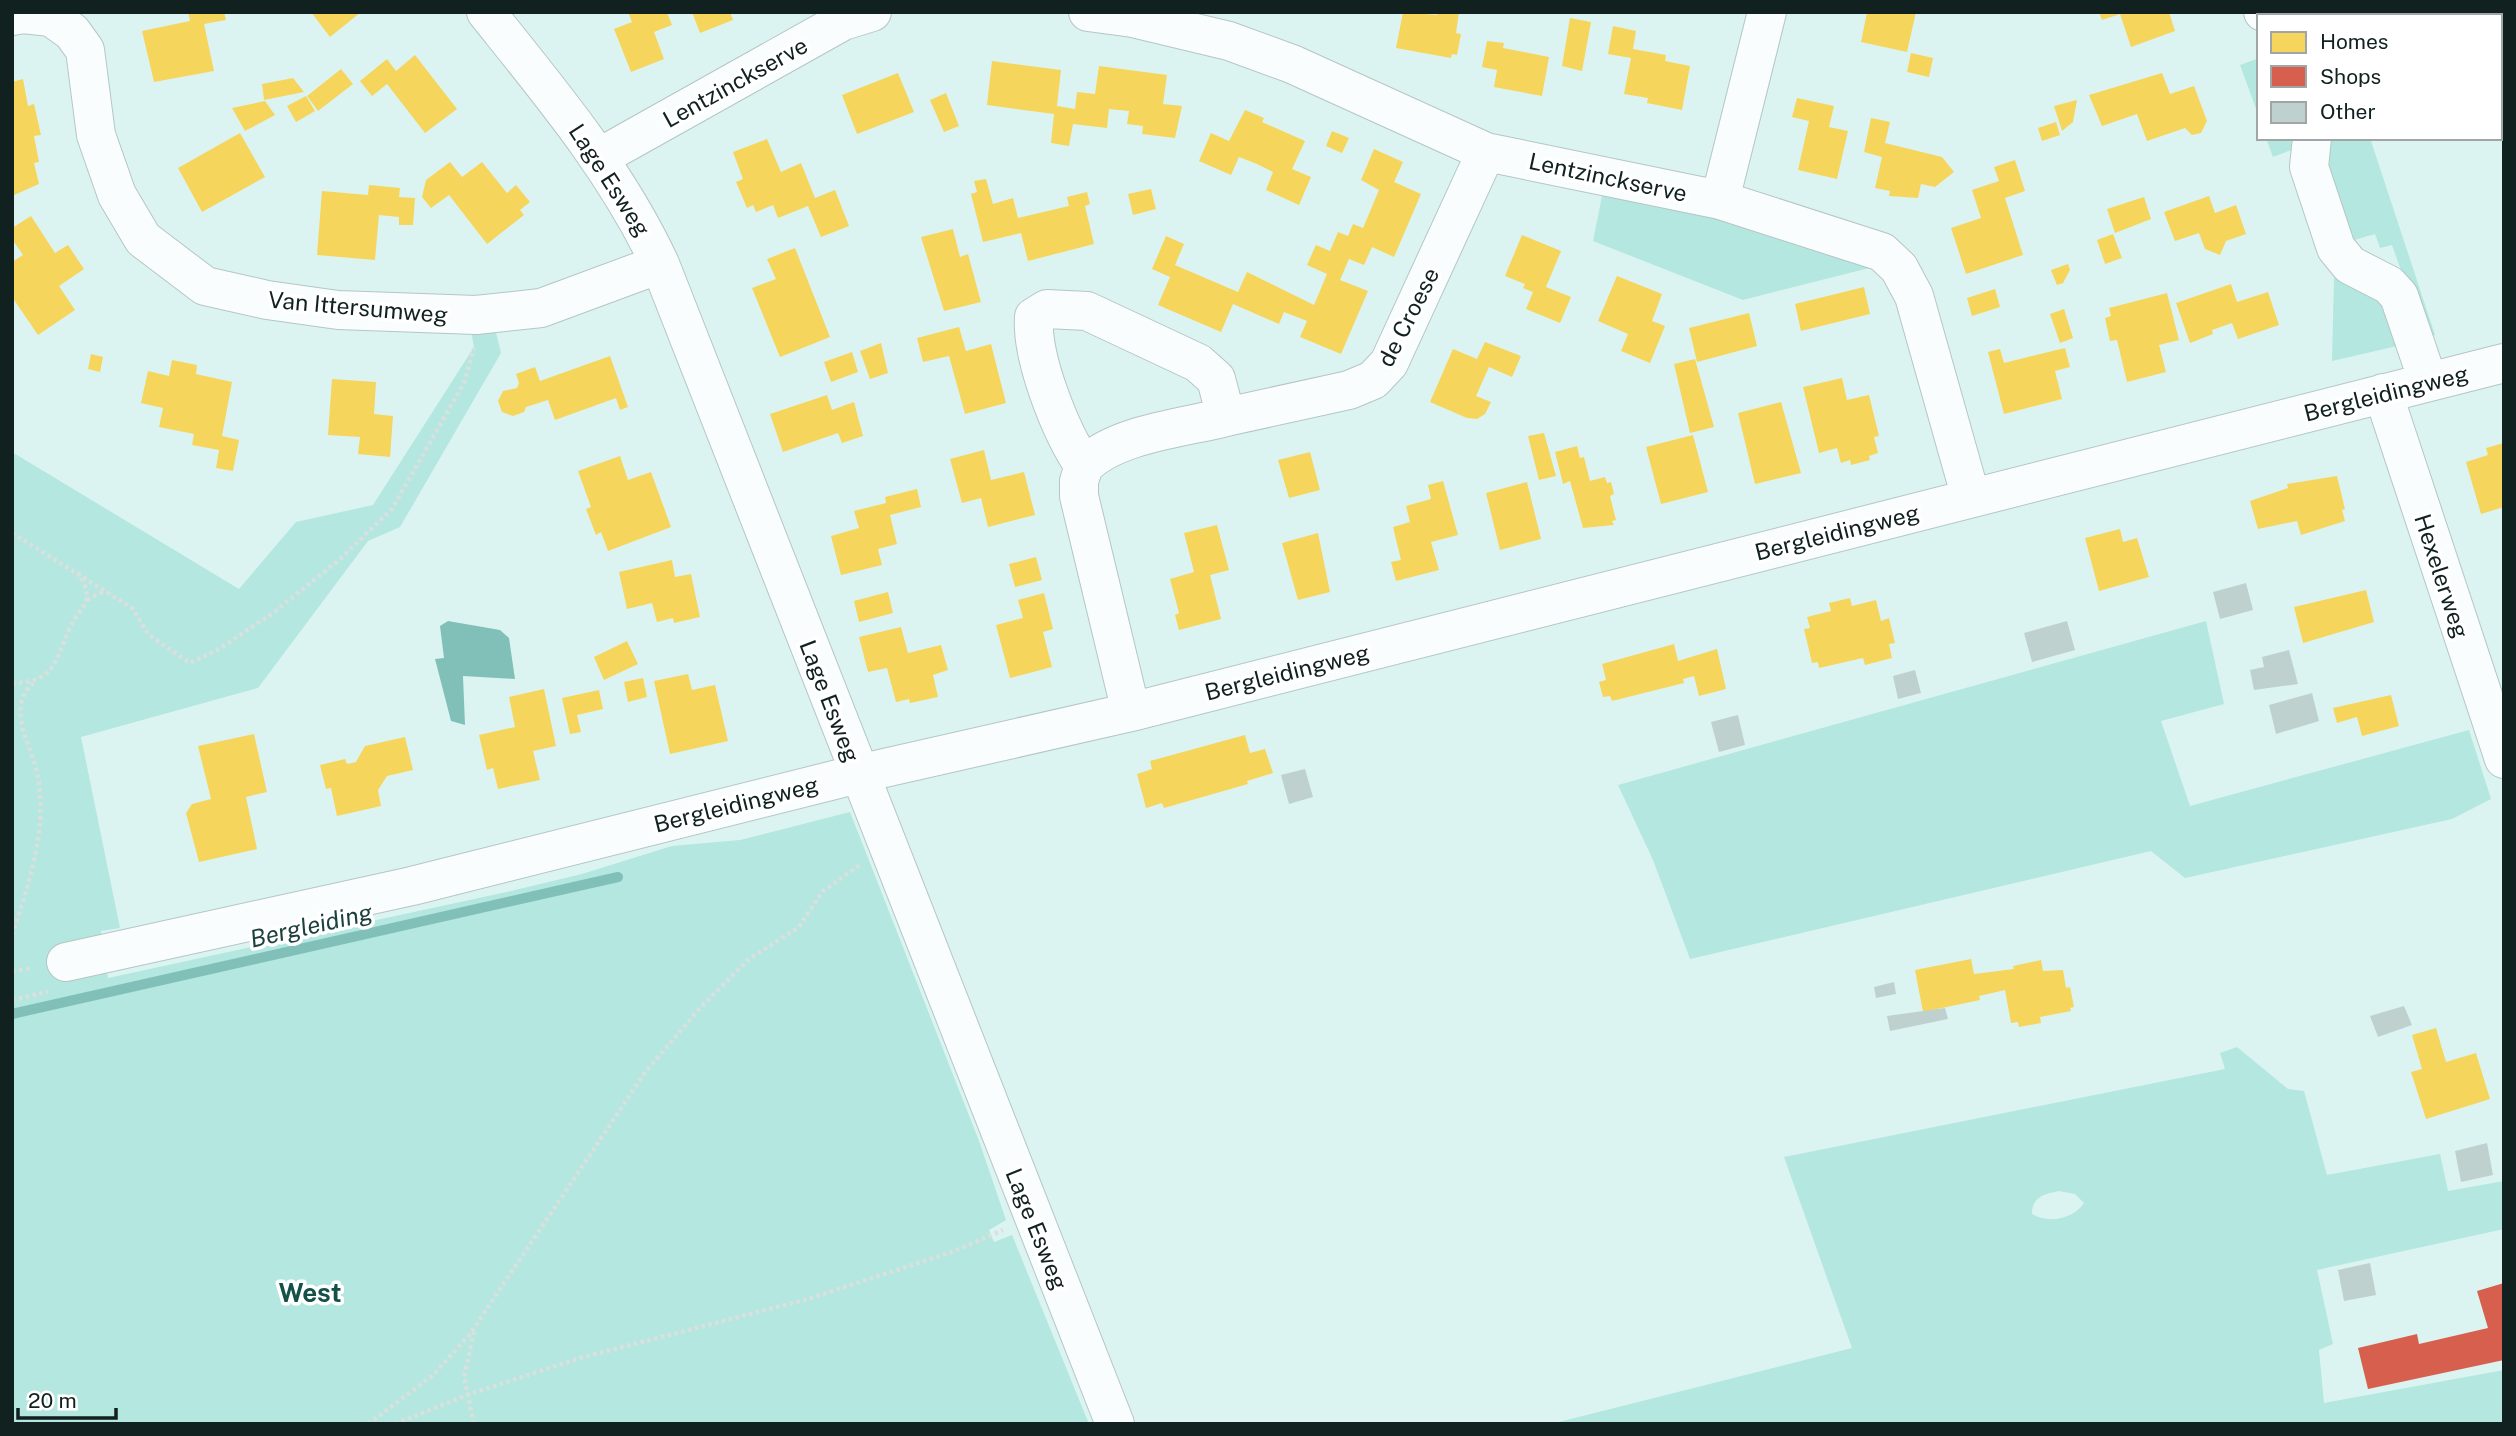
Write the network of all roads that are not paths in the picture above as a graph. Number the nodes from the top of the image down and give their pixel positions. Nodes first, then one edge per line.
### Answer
1 (486, 12) edge
2 (872, 12) edge
3 (1088, 12) edge
4 (1767, 12) edge
5 (12, 16) edge
6 (1234, 27) edge
7 (2312, 140) edge
8 (1486, 152) junction
9 (600, 157) junction
10 (1720, 200) junction
11 (660, 264) junction
12 (2504, 363) edge
13 (2428, 381) junction
14 (2383, 393) junction
15 (1226, 417) junction
16 (1084, 466) junction
17 (1971, 498) junction
18 (1131, 712) junction
19 (2504, 759) edge
20 (858, 774) junction
21 (66, 962) dead end
22 (1115, 1424) edge

1 - 9 street, Lage Esweg
2 - 9 street, Lentzinckserve
3 - 6 street, Lentzinckserve
4 - 10 street
5 - 11 street, Van Ittersumweg
6 - 8 street, Lentzinckserve
7 - 13 street
8 - 10 street, Lentzinckserve
8 - 15 street, de Croese
9 - 11 street, Lage Esweg
10 - 17 street, Lentzinckserve
11 - 20 street, Lage Esweg
12 - 13 street, Bergleidingweg
13 - 14 street, Bergleidingweg
14 - 17 street, Bergleidingweg
14 - 19 street, Hexelerweg
15 - 16 street, de Croese
15 - 16 street
16 - 18 street
17 - 18 street, Bergleidingweg
18 - 20 street, Bergleidingweg
20 - 21 street, Bergleidingweg
20 - 22 street, Lage Esweg

